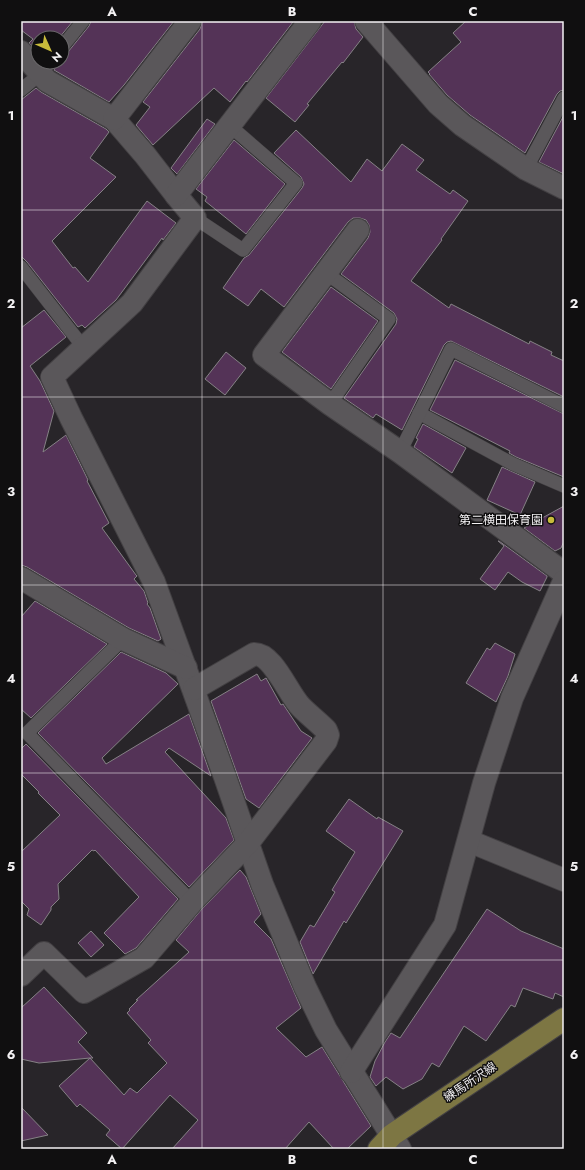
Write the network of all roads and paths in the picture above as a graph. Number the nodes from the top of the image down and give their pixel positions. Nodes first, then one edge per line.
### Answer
1 (83, 21) edge
2 (190, 21) edge
3 (310, 21) edge
4 (366, 21) edge
5 (70, 37) edge
6 (21, 52) edge
7 (30, 58) edge
8 (43, 70) edge
9 (45, 70) edge
10 (21, 90) edge
11 (564, 98) edge
12 (114, 119) junction
13 (229, 125) junction
14 (526, 169) junction
15 (564, 188) edge
16 (176, 195) junction
17 (195, 218) junction
18 (358, 230) dead end
19 (21, 267) edge
20 (326, 274) junction
21 (84, 348) junction
22 (330, 404) junction
23 (564, 406) edge
24 (419, 413) junction
25 (400, 452) junction
26 (564, 486) edge
27 (564, 573) edge
28 (21, 578) edge
29 (564, 581) edge
30 (123, 640) junction
31 (186, 668) junction
32 (194, 689) junction
33 (24, 729) edge
34 (468, 841) junction
35 (248, 843) junction
36 (564, 880) edge
37 (192, 902) junction
38 (21, 975) edge
39 (564, 1019) edge
40 (352, 1072) junction
41 (390, 1144) edge

1 - 5 lane
2 - 12 street
3 - 13 street
4 - 14 street
6 - 7 street
8 - 10 lane
9 - 12 street
11 - 14 lane
12 - 16 street
13 - 16 street
13 - 17 lane
14 - 15 street
16 - 17 street
17 - 21 street
18 - 20 street
19 - 21 lane
20 - 22 lane
20 - 22 street
21 - 31 street
22 - 25 street
23 - 24 lane
24 - 25 lane
24 - 26 lane
25 - 27 street
28 - 30 street
29 - 34 street
30 - 31 street
30 - 33 lane
31 - 32 street
32 - 35 street
32 - 35 street
33 - 37 lane
34 - 36 street
34 - 40 street
35 - 37 street
35 - 40 street
37 - 38 street
39 - 41 main road, 練馬所沢線
40 - 41 street

